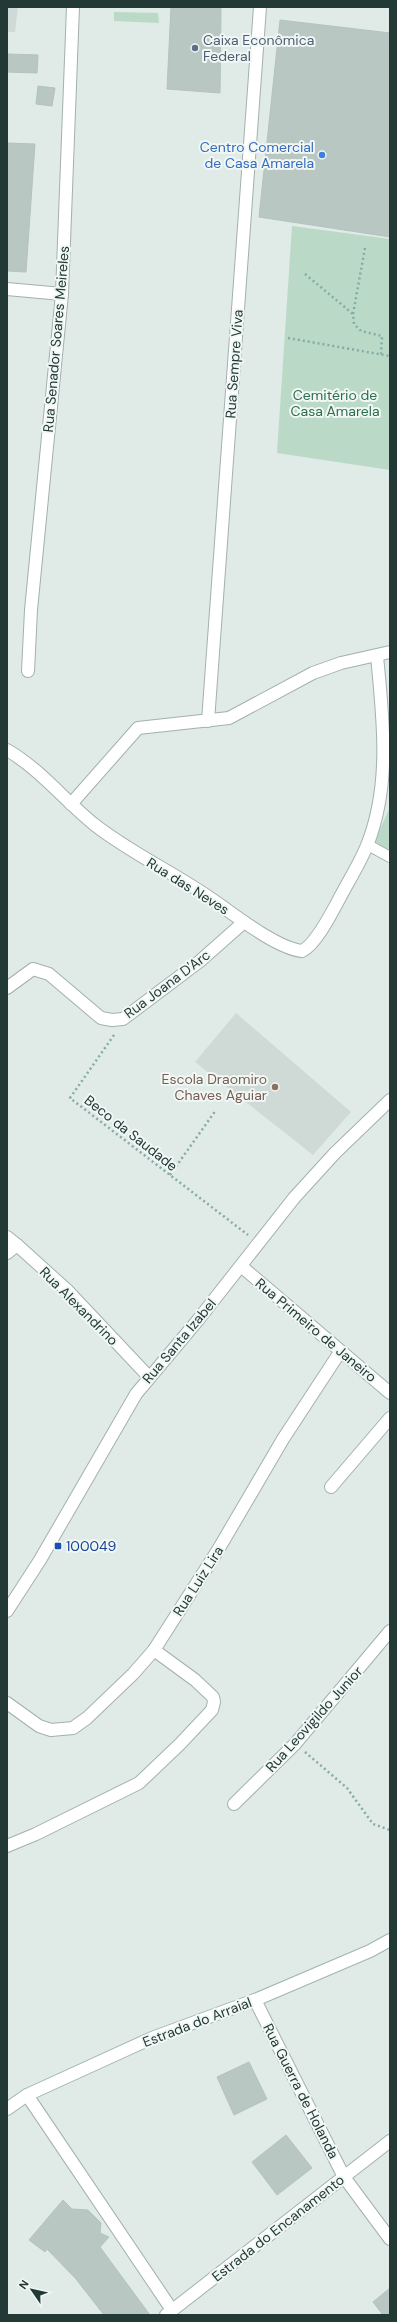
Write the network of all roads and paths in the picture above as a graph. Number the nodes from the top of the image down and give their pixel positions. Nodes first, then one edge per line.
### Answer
1 (73, 7) edge
2 (260, 7) edge
3 (365, 248) dead end
4 (305, 274) dead end
5 (7, 289) edge
6 (62, 294) junction
7 (353, 314) junction
8 (288, 338) dead end
9 (381, 354) junction
10 (390, 356) edge
11 (390, 652) edge
12 (377, 656) junction
13 (28, 671) dead end
14 (208, 721) junction
15 (9, 754) edge
16 (71, 804) junction
17 (368, 845) junction
18 (390, 857) edge
19 (244, 922) junction
20 (7, 988) edge
21 (127, 1017) junction
22 (390, 1100) edge
23 (216, 1110) dead end
24 (170, 1175) junction
25 (7, 1238) edge
26 (259, 1244) junction
27 (17, 1245) junction
28 (7, 1254) edge
29 (241, 1266) junction
30 (340, 1352) junction
31 (149, 1377) junction
32 (390, 1393) edge
33 (390, 1418) edge
34 (331, 1487) dead end
35 (7, 1611) edge
36 (390, 1631) edge
37 (154, 1650) junction
38 (7, 1703) edge
39 (295, 1744) junction
40 (234, 1804) dead end
41 (390, 1830) edge
42 (7, 1846) edge
43 (390, 1940) edge
44 (255, 2000) junction
45 (27, 2096) junction
46 (7, 2109) edge
47 (390, 2141) edge
48 (344, 2177) junction
49 (390, 2238) edge
50 (169, 2312) edge

1 - 6 street, Rua Senador Soares Meireles
2 - 14 street, Rua Sempre Viva
3 - 7 path
4 - 7 path
5 - 6 street
6 - 13 street, Rua Senador Soares Meireles
7 - 9 path
8 - 9 path
9 - 10 path
11 - 12 street
12 - 14 street
12 - 17 street
14 - 16 street
15 - 16 street, Rua das Neves
16 - 19 street, Rua das Neves
17 - 18 lane
17 - 19 street, Rua das Neves
19 - 21 street, Rua Joana D'Arc
20 - 21 street, Rua Joana D'Arc
21 - 24 path, Beco da Saudade
22 - 26 street, Rua Santa Izabel
23 - 24 path
24 - 26 path, Beco da Saudade
25 - 27 street, Rua Alexandrino
26 - 29 street, Rua Santa Izabel
27 - 28 street
27 - 31 street, Rua Alexandrino
29 - 30 street, Rua Primeiro de Janeiro
29 - 31 street, Rua Santa Izabel
30 - 32 street, Rua Primeiro de Janeiro
30 - 37 street, Rua Luiz Lira
31 - 35 street, Rua Santa Izabel
33 - 34 street
36 - 39 street, Rua Leovigildo Junior
37 - 38 street, Rua Luiz Lira
37 - 42 street
39 - 40 street, Rua Leovigildo Junior
39 - 41 path
43 - 44 street, Estrada do Arraial
44 - 45 street, Estrada do Arraial
44 - 48 street, Rua Guerra de Holanda
45 - 46 street, Estrada do Arraial
45 - 50 street
47 - 48 street, Estrada do Encanamento
48 - 49 street, Rua Guerra de Holanda
48 - 50 street, Estrada do Encanamento

